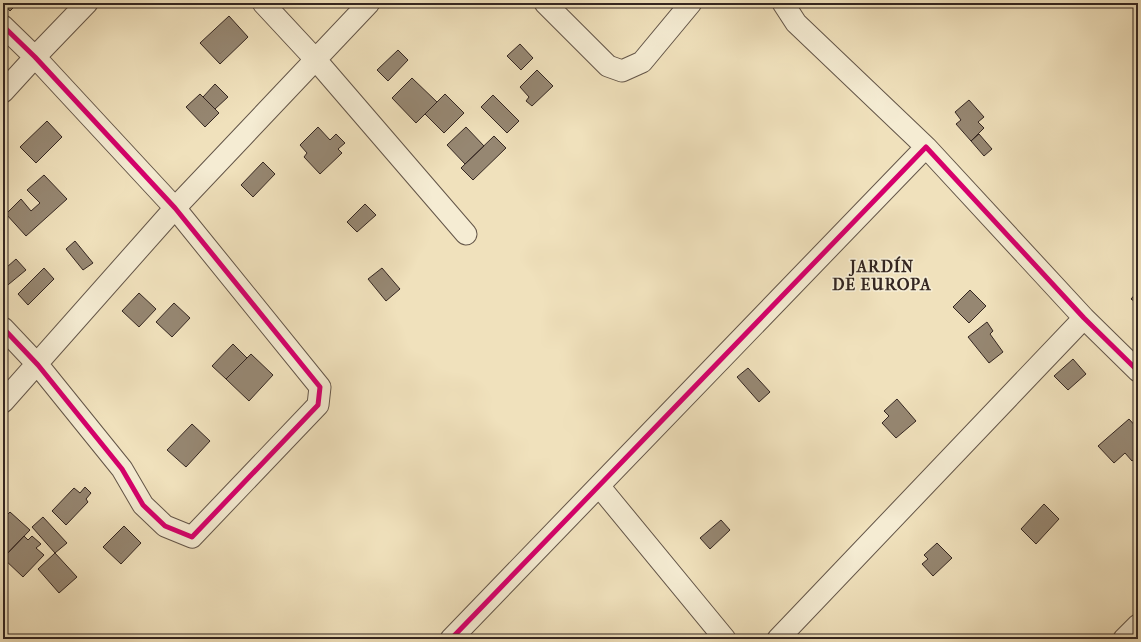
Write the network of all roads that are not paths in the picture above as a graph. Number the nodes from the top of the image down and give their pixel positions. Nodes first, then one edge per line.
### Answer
1 (87, 3) edge
2 (263, 3) edge
3 (369, 3) edge
4 (546, 3) edge
5 (691, 3) edge
6 (783, 3) edge
7 (3, 26) edge
8 (35, 57) junction
9 (316, 60) junction
10 (3, 92) edge
11 (926, 148) junction
12 (175, 208) junction
13 (466, 234) dead end
14 (1084, 318) junction
15 (3, 328) edge
16 (38, 365) junction
17 (1138, 371) edge
18 (3, 402) edge
19 (599, 486) junction
20 (1138, 625) edge
21 (451, 639) edge
22 (724, 639) edge
23 (778, 639) edge
24 (1124, 639) edge

1 - 8 street
2 - 9 street
3 - 9 street
4 - 5 street
6 - 11 street
7 - 8 street
8 - 10 street
8 - 12 street
9 - 12 street
9 - 13 street
11 - 14 street
11 - 19 street
12 - 16 street
12 - 16 street
14 - 17 street
14 - 23 street
15 - 16 street
16 - 18 street
19 - 21 street
19 - 22 street
20 - 24 street

